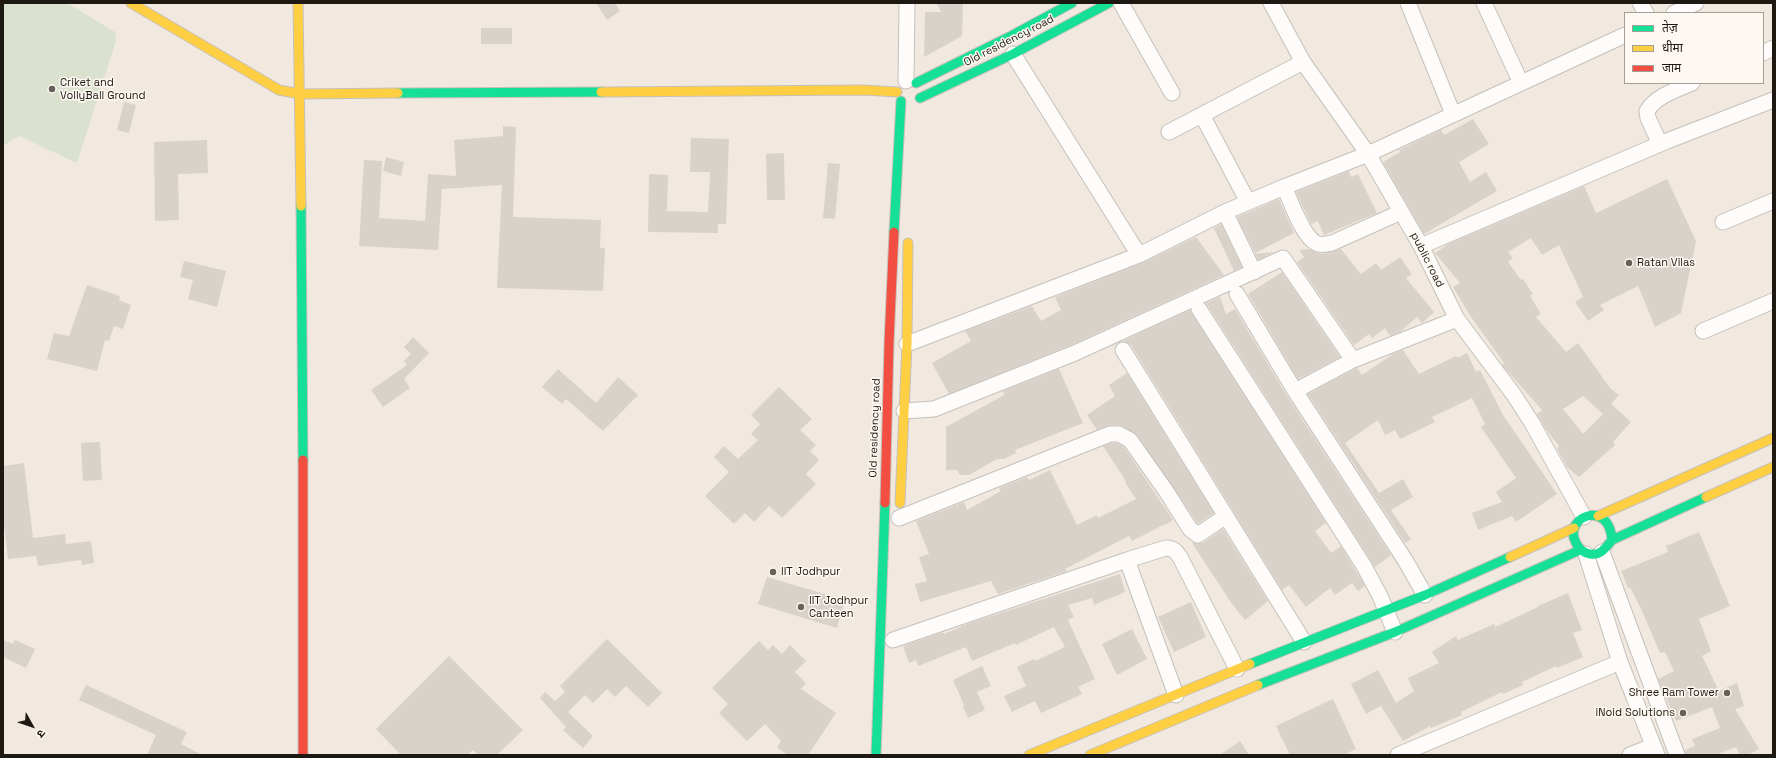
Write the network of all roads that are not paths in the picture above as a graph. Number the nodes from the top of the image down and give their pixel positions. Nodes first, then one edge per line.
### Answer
1 (131, 3) edge
2 (298, 3) edge
3 (907, 3) edge
4 (1072, 3) edge
5 (1109, 3) edge
6 (1121, 3) edge
7 (1271, 3) edge
8 (1408, 3) edge
9 (1484, 3) edge
10 (1640, 3) edge
11 (1696, 3) edge
12 (1645, 12) edge
13 (1676, 12) edge
14 (1624, 35) edge
15 (1773, 48) edge
16 (1764, 52) edge
17 (1013, 54) junction
18 (1303, 62) junction
19 (1521, 83) junction
20 (1690, 84) edge
21 (907, 86) junction
22 (1172, 93) dead end
23 (300, 94) junction
24 (920, 98) junction
25 (1773, 100) edge
26 (901, 101) junction
27 (1453, 114) junction
28 (1202, 115) junction
29 (1169, 132) dead end
30 (1660, 144) junction
31 (1368, 154) junction
32 (1284, 187) junction
33 (1773, 201) edge
34 (1248, 202) junction
35 (1225, 212) junction
36 (1401, 212) junction
37 (1723, 222) dead end
38 (909, 232) dead end
39 (1421, 246) junction
40 (1139, 255) junction
41 (1254, 272) junction
42 (1237, 294) dead end
43 (1773, 301) edge
44 (1199, 309) dead end
45 (1457, 319) junction
46 (1703, 331) dead end
47 (907, 344) junction
48 (1122, 350) dead end
49 (1353, 360) junction
50 (1295, 391) junction
51 (904, 411) junction
52 (1773, 438) edge
53 (1773, 467) edge
54 (1226, 516) junction
55 (1585, 521) junction
56 (899, 522) joint
57 (1612, 540) junction
58 (1583, 552) junction
59 (1602, 552) junction
60 (1127, 560) junction
61 (1425, 595) junction
62 (1387, 610) junction
63 (1395, 632) junction
64 (893, 640) dead end
65 (1304, 642) junction
66 (1620, 662) junction
67 (1237, 669) junction
68 (1176, 695) junction
69 (1655, 750) edge
70 (303, 755) edge
71 (876, 755) edge
72 (1029, 755) edge
73 (1090, 755) edge
74 (1398, 755) edge
75 (1630, 755) edge
76 (1677, 755) edge

1 - 23 main road
2 - 23 main road
3 - 21 street
4 - 21 main road, Old residency road
5 - 17 main road, Old residency road
6 - 22 street
7 - 18 street, public road
8 - 27 street
9 - 19 street
10 - 12 street
11 - 13 street
14 - 19 street
15 - 16 street
17 - 24 main road, Old residency road
17 - 40 street
18 - 28 street
18 - 31 street, public road
19 - 27 street
20 - 30 street
21 - 23 main road
21 - 24 main road
21 - 26 main road
23 - 70 main road
24 - 26 main road
25 - 30 street
26 - 71 main road, Old residency road
27 - 31 street
28 - 29 street
28 - 34 street
30 - 39 street
31 - 32 street
31 - 36 street, public road
32 - 34 street
32 - 36 street
33 - 37 street
34 - 35 street
35 - 40 street
35 - 41 street
36 - 39 street, public road
38 - 47 main road
39 - 45 street, public road
40 - 47 street
41 - 49 street
41 - 51 street
42 - 50 street
43 - 46 street
44 - 62 street
45 - 49 street
45 - 55 street, public road
47 - 51 main road
48 - 54 street
49 - 50 street
50 - 61 street
51 - 56 main road
52 - 55 main road
53 - 57 main road
54 - 56 street
54 - 65 street
55 - 57 main road
55 - 58 main road
55 - 61 main road
57 - 59 main road
58 - 59 main road
58 - 63 main road
58 - 66 street
59 - 76 street
60 - 64 street
60 - 67 street
60 - 68 street
61 - 62 main road
62 - 63 street
62 - 65 main road
63 - 73 main road
65 - 67 main road
66 - 69 street
66 - 74 street
67 - 68 main road
68 - 72 main road
69 - 75 street

